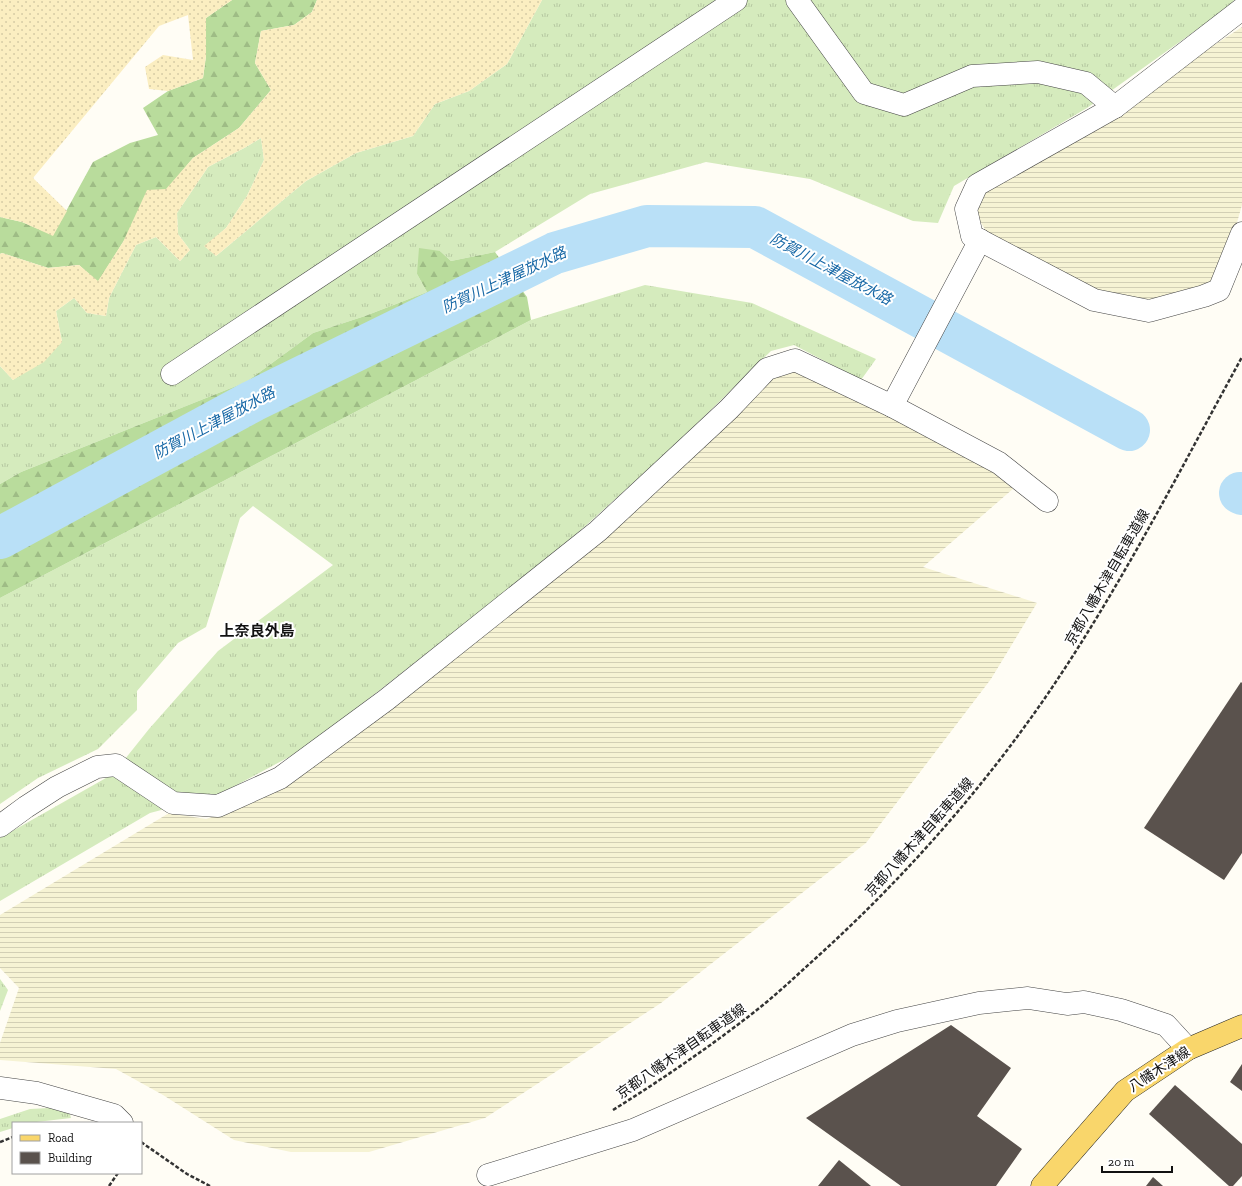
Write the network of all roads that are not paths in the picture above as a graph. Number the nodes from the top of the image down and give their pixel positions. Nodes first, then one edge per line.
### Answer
1 (736, 0) edge
2 (797, 0) edge
3 (1242, 8) edge
4 (1115, 107) junction
5 (1242, 233) edge
6 (980, 240) junction
7 (172, 374) dead end
8 (892, 406) junction
9 (1047, 501) dead end
10 (0, 826) edge
11 (1242, 1026) edge
12 (1188, 1049) junction
13 (0, 1088) edge
14 (121, 1122) edge
15 (488, 1175) dead end
16 (1042, 1186) edge

1 - 7 street
2 - 4 street
3 - 4 street
4 - 6 street
5 - 6 street
6 - 8 street
8 - 9 street
8 - 10 street
11 - 12 main road, 八幡木津線
12 - 15 street
12 - 16 main road, 八幡木津線
13 - 14 street

